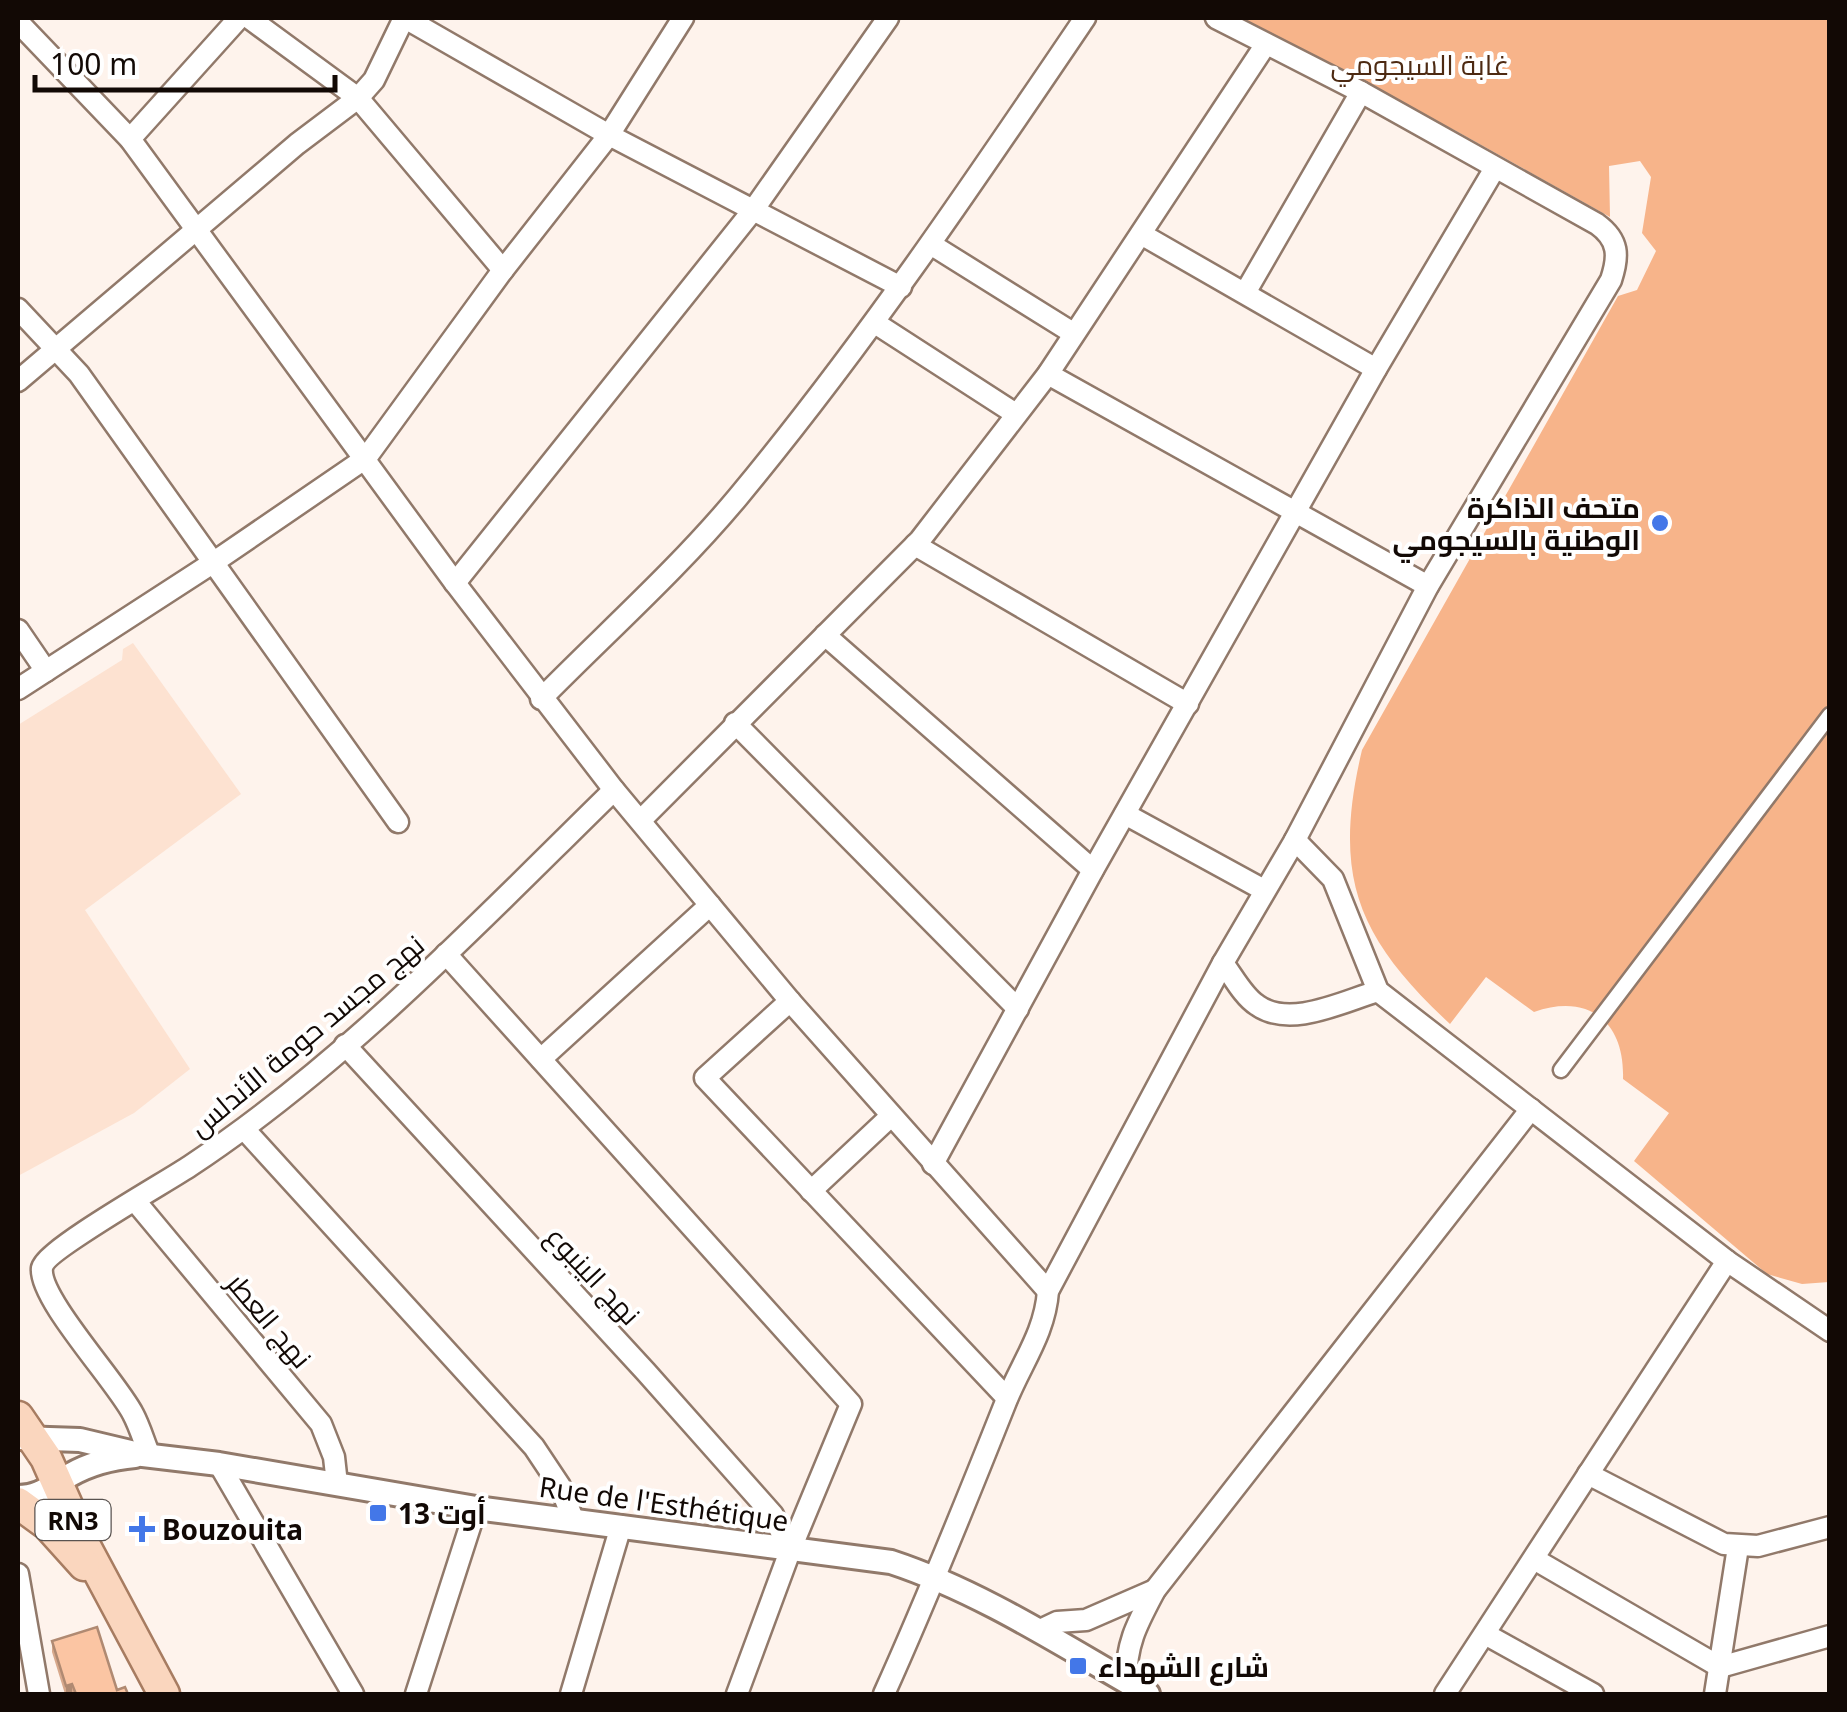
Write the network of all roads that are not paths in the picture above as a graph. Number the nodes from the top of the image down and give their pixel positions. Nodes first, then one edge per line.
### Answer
1 (239, 18) edge
2 (249, 18) edge
3 (404, 18) edge
4 (683, 18) edge
5 (888, 18) edge
6 (1085, 18) edge
7 (1216, 18) edge
8 (18, 22) edge
9 (1266, 44) junction
10 (1361, 92) junction
11 (358, 98) junction
12 (609, 135) junction
13 (130, 139) junction
14 (1494, 168) junction
15 (754, 209) junction
16 (198, 230) junction
17 (1141, 234) junction
18 (932, 245) junction
19 (503, 270) junction
20 (901, 288) junction
21 (1245, 292) junction
22 (18, 309) edge
23 (875, 324) junction
24 (1073, 333) junction
25 (56, 348) junction
26 (1376, 369) junction
27 (1048, 374) junction
28 (18, 382) edge
29 (1016, 414) junction
30 (366, 458) junction
31 (1296, 514) junction
32 (914, 545) junction
33 (214, 562) junction
34 (455, 583) junction
35 (1428, 586) junction
36 (18, 630) edge
37 (826, 635) junction
38 (46, 671) junction
39 (18, 688) edge
40 (542, 698) junction
41 (1188, 704) junction
42 (1830, 715) edge
43 (735, 723) junction
44 (614, 790) junction
45 (1125, 814) junction
46 (641, 820) junction
47 (398, 822) dead end
48 (1295, 840) junction
49 (1093, 870) junction
50 (1264, 890) junction
51 (710, 905) junction
52 (446, 954) junction
53 (1223, 963) junction
54 (1378, 991) junction
55 (790, 1001) junction
56 (1018, 1009) junction
57 (345, 1045) junction
58 (541, 1060) junction
59 (1561, 1070) dead end
60 (1531, 1109) junction
61 (891, 1116) junction
62 (245, 1130) junction
63 (933, 1164) junction
64 (812, 1191) junction
65 (136, 1202) junction
66 (1727, 1260) junction
67 (1048, 1291) junction
68 (1830, 1331) edge
69 (1007, 1398) junction
70 (22, 1431) edge
71 (147, 1456) junction
72 (219, 1464) junction
73 (1588, 1474) junction
74 (58, 1483) junction
75 (337, 1484) junction
76 (18, 1500) edge
77 (476, 1508) junction
78 (573, 1519) junction
79 (621, 1526) junction
80 (1830, 1527) edge
81 (1738, 1547) junction
82 (790, 1550) junction
83 (1534, 1558) junction
84 (18, 1574) edge
85 (937, 1577) junction
86 (1155, 1590) junction
87 (114, 1603) junction
88 (1038, 1631) junction
89 (1485, 1634) junction
90 (1830, 1636) edge
91 (1720, 1667) junction
92 (1126, 1682) junction
93 (39, 1694) edge
94 (164, 1694) edge
95 (354, 1694) edge
96 (416, 1694) edge
97 (572, 1694) edge
98 (736, 1694) edge
99 (884, 1694) edge
100 (1148, 1694) edge
101 (1445, 1694) edge
102 (1593, 1694) edge
103 (1715, 1694) edge

1 - 13 street
2 - 11 street
3 - 11 street
3 - 12 street
4 - 12 street
5 - 15 street
6 - 18 street
7 - 9 street
8 - 13 street
9 - 10 street
9 - 17 street
10 - 14 street
10 - 21 street
11 - 16 street
11 - 19 street
12 - 15 street
12 - 19 street
13 - 16 street
14 - 26 street
14 - 35 street
15 - 20 street
15 - 34 street
16 - 25 street
16 - 30 street
17 - 21 street
17 - 24 street
18 - 20 street
18 - 24 street
19 - 30 street
20 - 23 street
21 - 26 street
22 - 25 street
23 - 29 street
23 - 40 street
24 - 27 street
25 - 28 street
25 - 33 street
26 - 31 street
27 - 29 street
27 - 31 street
29 - 32 street
30 - 33 street
30 - 34 street
31 - 35 street
31 - 41 street
32 - 37 street
32 - 41 street
33 - 38 street
33 - 47 street
34 - 40 street
35 - 48 street
36 - 38 street
37 - 43 street
37 - 49 street
38 - 39 street
40 - 44 street
41 - 45 street
42 - 59 street
43 - 46 street
43 - 56 street
44 - 46 street
44 - 52 street, نهج مجسد حومة الأندلس
45 - 49 street
45 - 50 street
46 - 51 street
48 - 50 street
48 - 54 street
49 - 56 street
50 - 53 street
51 - 55 street
51 - 58 street
52 - 57 street, نهج مجسد حومة الأندلس
52 - 58 street
53 - 54 street
53 - 67 street
54 - 60 street
55 - 61 street
55 - 64 street
56 - 63 street
57 - 62 street, نهج مجسد حومة الأندلس
57 - 82 street, نهج الينبوع
58 - 82 street
60 - 66 street
60 - 86 street
61 - 63 street
61 - 64 street
62 - 65 street, نهج مجسد حومة الأندلس
62 - 78 street
63 - 67 street
64 - 69 street
65 - 71 street, نهج مجسد حومة الأندلس
65 - 75 street, نهج العطر
66 - 68 street
66 - 73 street
67 - 69 street
69 - 85 street
70 - 71 street, Rue de l'Esthétique
70 - 74 main road, RN3
71 - 72 street, Rue de l'Esthétique
71 - 74 street, Rue de l'Esthétique
72 - 75 street, Rue de l'Esthétique
72 - 95 street
73 - 81 street
73 - 83 street
74 - 76 street, Rue de l'Esthétique
74 - 87 main road, RN3
75 - 77 street, Rue de l'Esthétique
76 - 87 main road, RN3
77 - 78 street, Rue de l'Esthétique
77 - 96 street
78 - 79 street, Rue de l'Esthétique
79 - 82 street, Rue de l'Esthétique
79 - 97 street
80 - 81 street
81 - 91 street
82 - 85 street, Rue de l'Esthétique
82 - 98 street
83 - 89 street
83 - 91 street
84 - 93 street
85 - 88 street, Rue de l'Esthétique
85 - 99 street
86 - 88 street
86 - 92 street
87 - 94 main road, RN3
88 - 92 street, Rue de l'Esthétique
89 - 101 street
89 - 102 street
90 - 91 street
91 - 103 street
92 - 100 street, Rue de l'Esthétique

